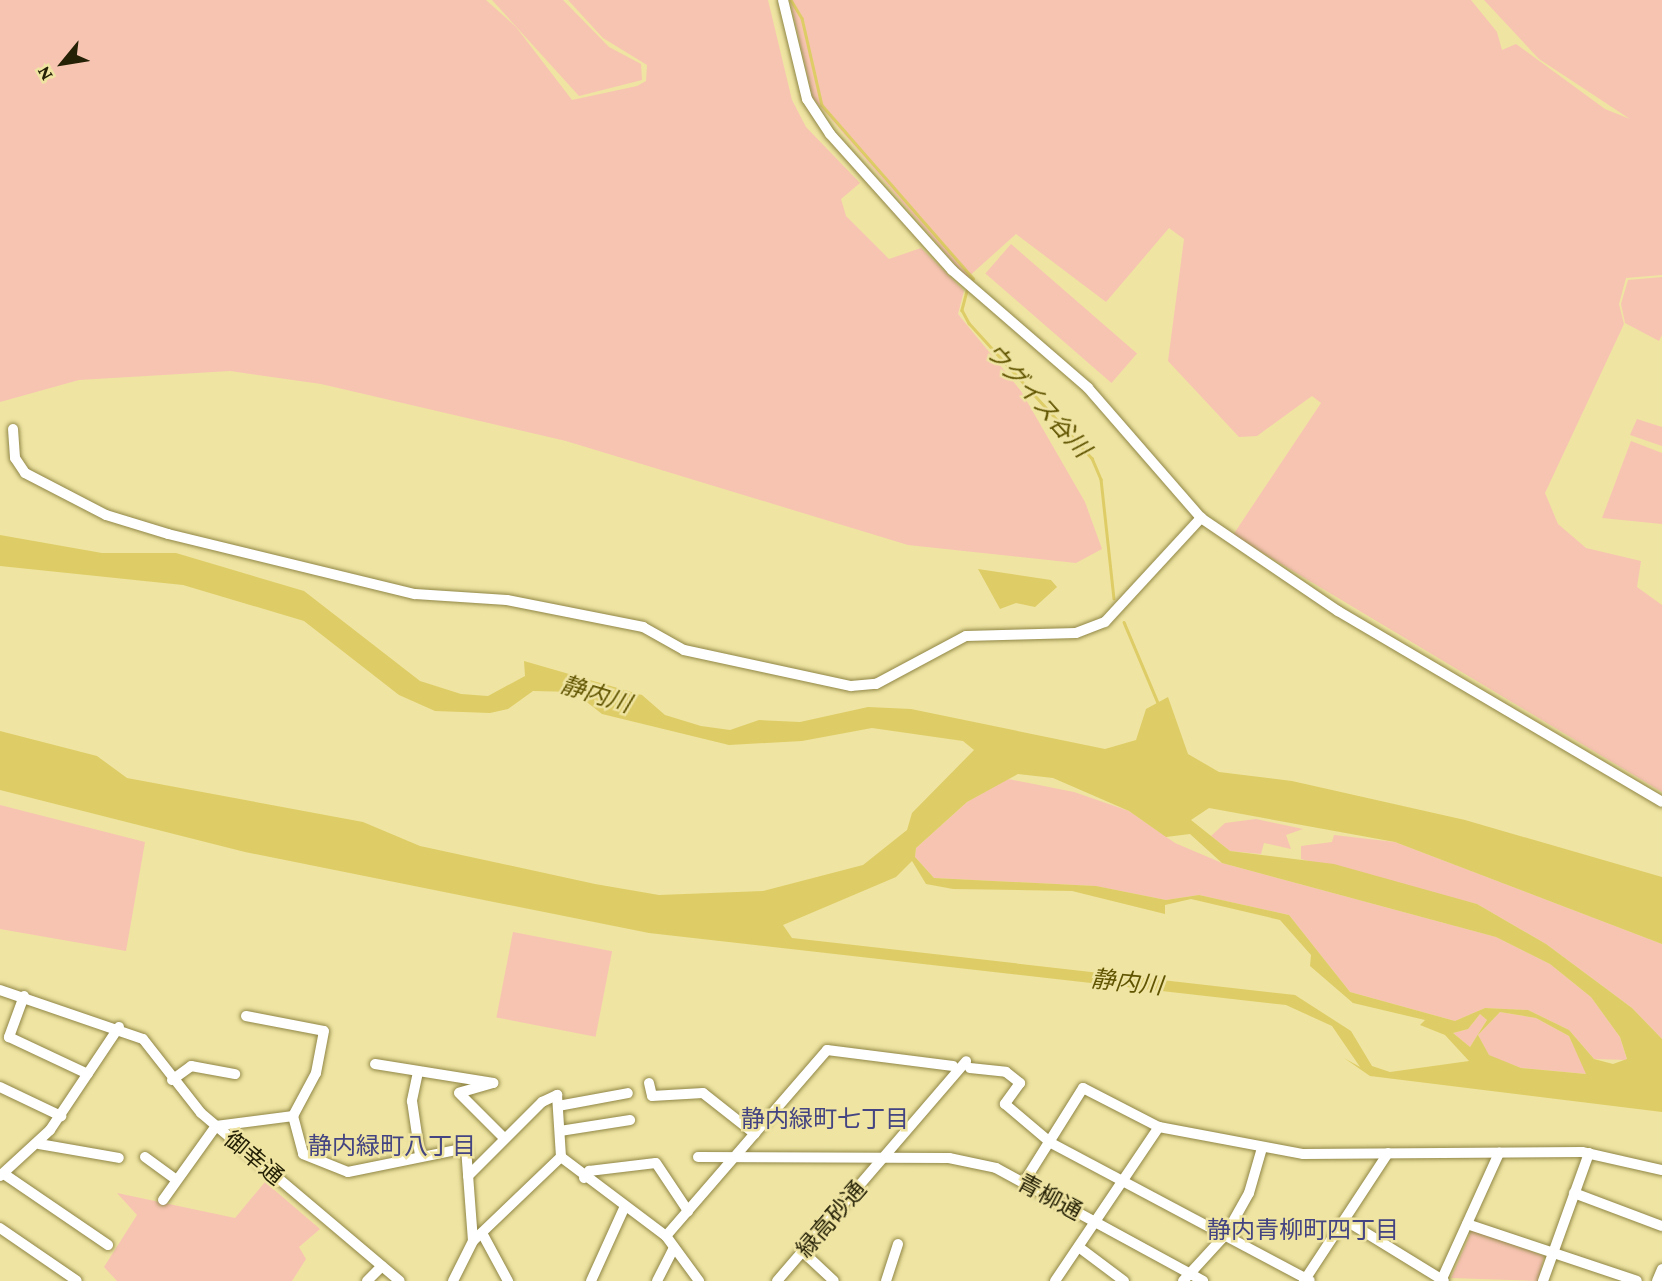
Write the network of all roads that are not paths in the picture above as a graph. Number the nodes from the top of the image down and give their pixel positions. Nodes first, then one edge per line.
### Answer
1 (783, 0) edge
2 (13, 429) dead end
3 (1201, 518) junction
4 (1662, 802) edge
5 (0, 990) edge
6 (24, 996) junction
7 (246, 1016) dead end
8 (119, 1027) junction
9 (375, 1064) dead end
10 (953, 1066) dead end
11 (418, 1072) junction
12 (88, 1074) junction
13 (235, 1074) dead end
14 (172, 1080) junction
15 (649, 1083) dead end
16 (0, 1087) edge
17 (628, 1094) dead end
18 (558, 1106) junction
19 (61, 1116) junction
20 (293, 1116) junction
21 (630, 1121) dead end
22 (216, 1126) junction
23 (1159, 1127) junction
24 (560, 1131) junction
25 (755, 1134) junction
26 (504, 1138) junction
27 (1051, 1143) junction
28 (39, 1144) junction
29 (1262, 1148) junction
30 (1388, 1153) junction
31 (1499, 1153) junction
32 (1589, 1153) junction
33 (421, 1155) junction
34 (884, 1156) junction
35 (145, 1157) dead end
36 (561, 1157) junction
37 (698, 1157) dead end
38 (119, 1158) dead end
39 (731, 1161) junction
40 (1662, 1170) edge
41 (2, 1175) edge
42 (468, 1177) junction
43 (584, 1178) junction
44 (177, 1180) junction
45 (1125, 1181) junction
46 (1024, 1182) junction
47 (1574, 1193) junction
48 (163, 1200) dead end
49 (625, 1206) junction
50 (688, 1211) junction
51 (1345, 1220) junction
52 (1096, 1222) junction
53 (1467, 1224) junction
54 (1662, 1226) edge
55 (0, 1228) edge
56 (482, 1233) junction
57 (1226, 1234) junction
58 (666, 1237) junction
59 (473, 1241) junction
60 (898, 1244) dead end
61 (108, 1245) dead end
62 (674, 1248) junction
63 (1080, 1248) junction
64 (803, 1252) junction
65 (1553, 1252) junction
66 (382, 1266) junction
67 (1186, 1277) edge
68 (1121, 1279) edge
69 (1307, 1280) edge
70 (77, 1281) edge
71 (367, 1281) edge
72 (400, 1281) edge
73 (453, 1281) edge
74 (508, 1281) edge
75 (591, 1281) edge
76 (657, 1281) edge
77 (699, 1281) edge
78 (777, 1281) edge
79 (834, 1281) edge
80 (887, 1281) edge
81 (1055, 1281) edge
82 (1203, 1281) edge
83 (1442, 1281) edge
84 (1543, 1281) edge
85 (1637, 1281) edge

1 - 3 street
2 - 3 street
3 - 4 street
5 - 6 street, 御幸通
6 - 8 street, 御幸通
6 - 12 street
7 - 20 street
8 - 12 street
8 - 14 street, 御幸通
9 - 11 street
10 - 25 street
11 - 26 street
11 - 33 street
12 - 19 street
13 - 14 street
14 - 22 street, 御幸通
15 - 25 street
16 - 19 street
17 - 18 street
18 - 24 street
18 - 26 street
19 - 28 street
20 - 22 street
20 - 33 street
21 - 24 street
22 - 44 street
22 - 66 street, 御幸通
23 - 27 street
23 - 29 street
23 - 45 street
24 - 36 street
25 - 39 street
26 - 42 street
27 - 34 street, 緑高砂通
27 - 45 street
27 - 46 street
28 - 38 street
28 - 41 street
29 - 30 street
29 - 57 street
30 - 31 street
30 - 51 street
31 - 32 street
31 - 53 street
32 - 40 street
32 - 47 street
33 - 42 street
34 - 39 street, 青柳通
34 - 46 street, 青柳通
34 - 64 street, 緑高砂通
35 - 44 street
36 - 43 street
36 - 56 street
37 - 39 street, 青柳通
39 - 50 street
41 - 61 street
42 - 59 street
43 - 49 street
43 - 50 street
44 - 48 street
45 - 52 street
45 - 57 street
46 - 52 street, 青柳通
47 - 54 street
47 - 65 street
49 - 58 street
49 - 75 street
50 - 58 street
51 - 69 street
51 - 83 street
52 - 63 street
52 - 67 street, 青柳通
53 - 65 street
53 - 83 street
55 - 70 street
56 - 59 street
56 - 74 street
57 - 67 street
57 - 69 street
58 - 62 street
59 - 73 street
60 - 80 street
62 - 76 street
62 - 77 street
63 - 68 street
63 - 81 street
64 - 78 street, 緑高砂通
64 - 79 street
65 - 84 street
65 - 85 street
66 - 71 street
66 - 72 street, 御幸通
67 - 82 street, 青柳通

